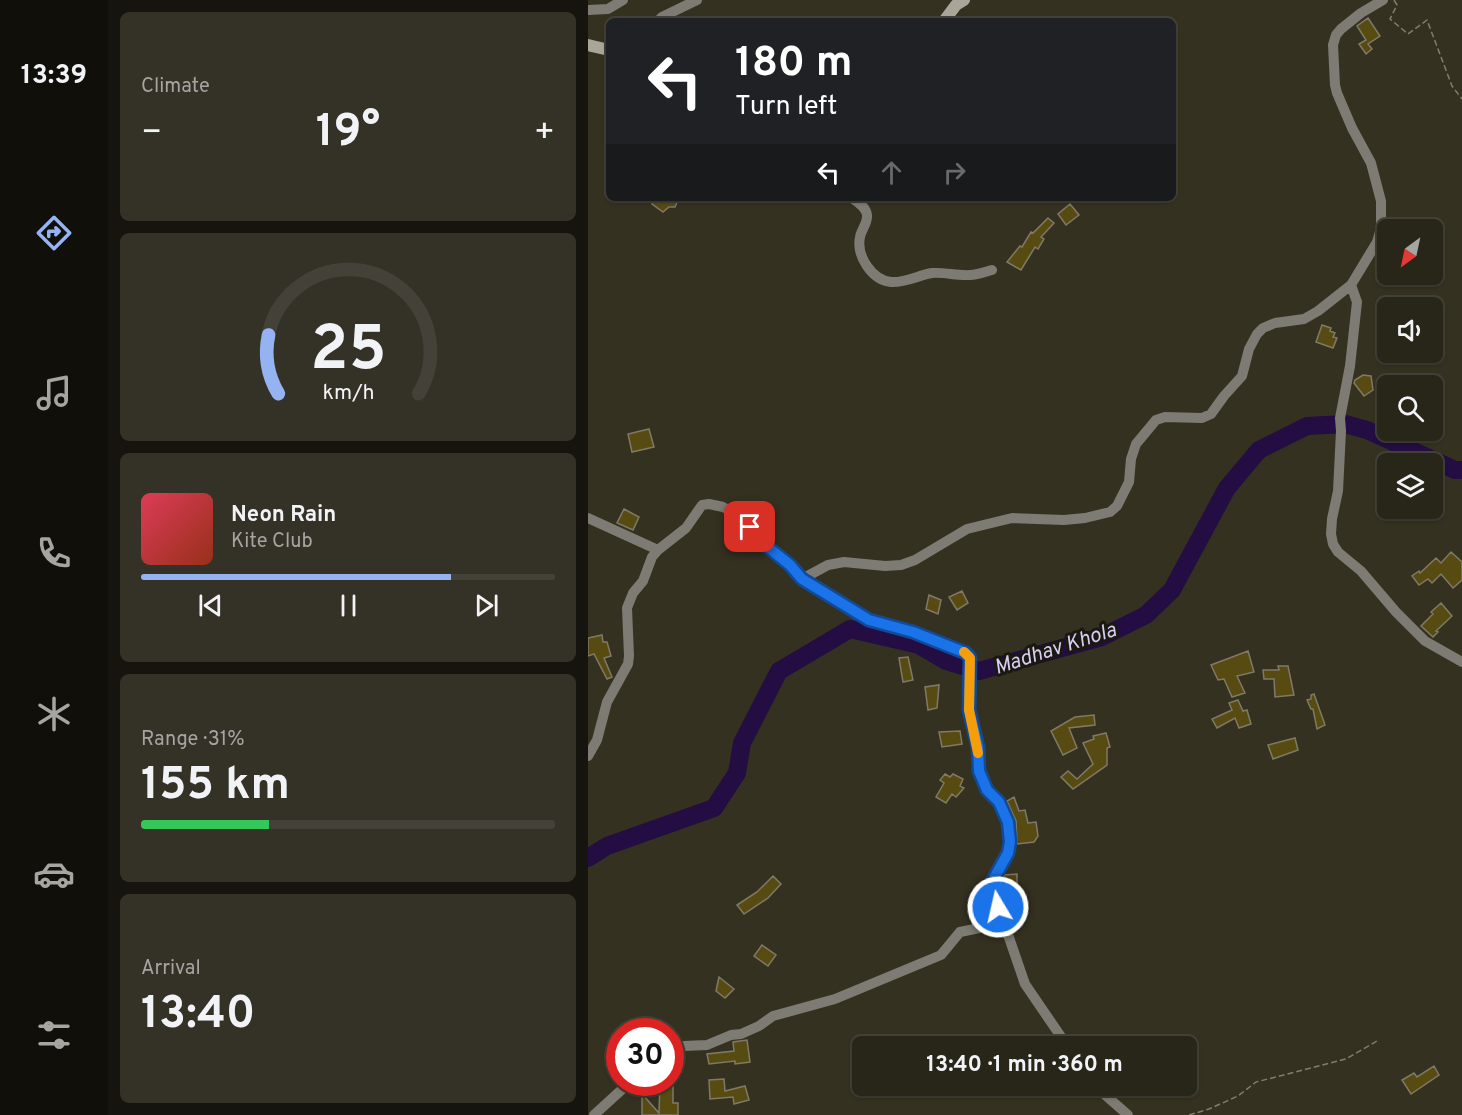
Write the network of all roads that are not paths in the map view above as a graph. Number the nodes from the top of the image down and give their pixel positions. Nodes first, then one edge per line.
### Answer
1 (591, 0) edge
2 (623, 0) edge
3 (697, 0) edge
4 (964, 0) edge
5 (1383, 0) edge
6 (588, 10) edge
7 (661, 18) edge
8 (946, 18) edge
9 (588, 45) edge
10 (606, 49) edge
11 (856, 201) edge
12 (992, 270) dead end
13 (1351, 285) junction
14 (588, 518) edge
15 (658, 550) junction
16 (802, 579) junction
17 (1462, 662) edge
18 (588, 756) edge
19 (1003, 923) junction
20 (1060, 1036) edge
21 (684, 1046) edge
22 (614, 1096) edge
23 (1106, 1096) edge
24 (594, 1115) edge
25 (1128, 1115) edge

1 - 6 street
2 - 6 street
3 - 7 street
4 - 8 street
5 - 13 street
9 - 10 street
11 - 12 street
13 - 16 street
13 - 17 street
14 - 15 street
15 - 16 street
15 - 18 street
16 - 19 street
19 - 20 street
19 - 21 street
22 - 24 street
23 - 25 street

